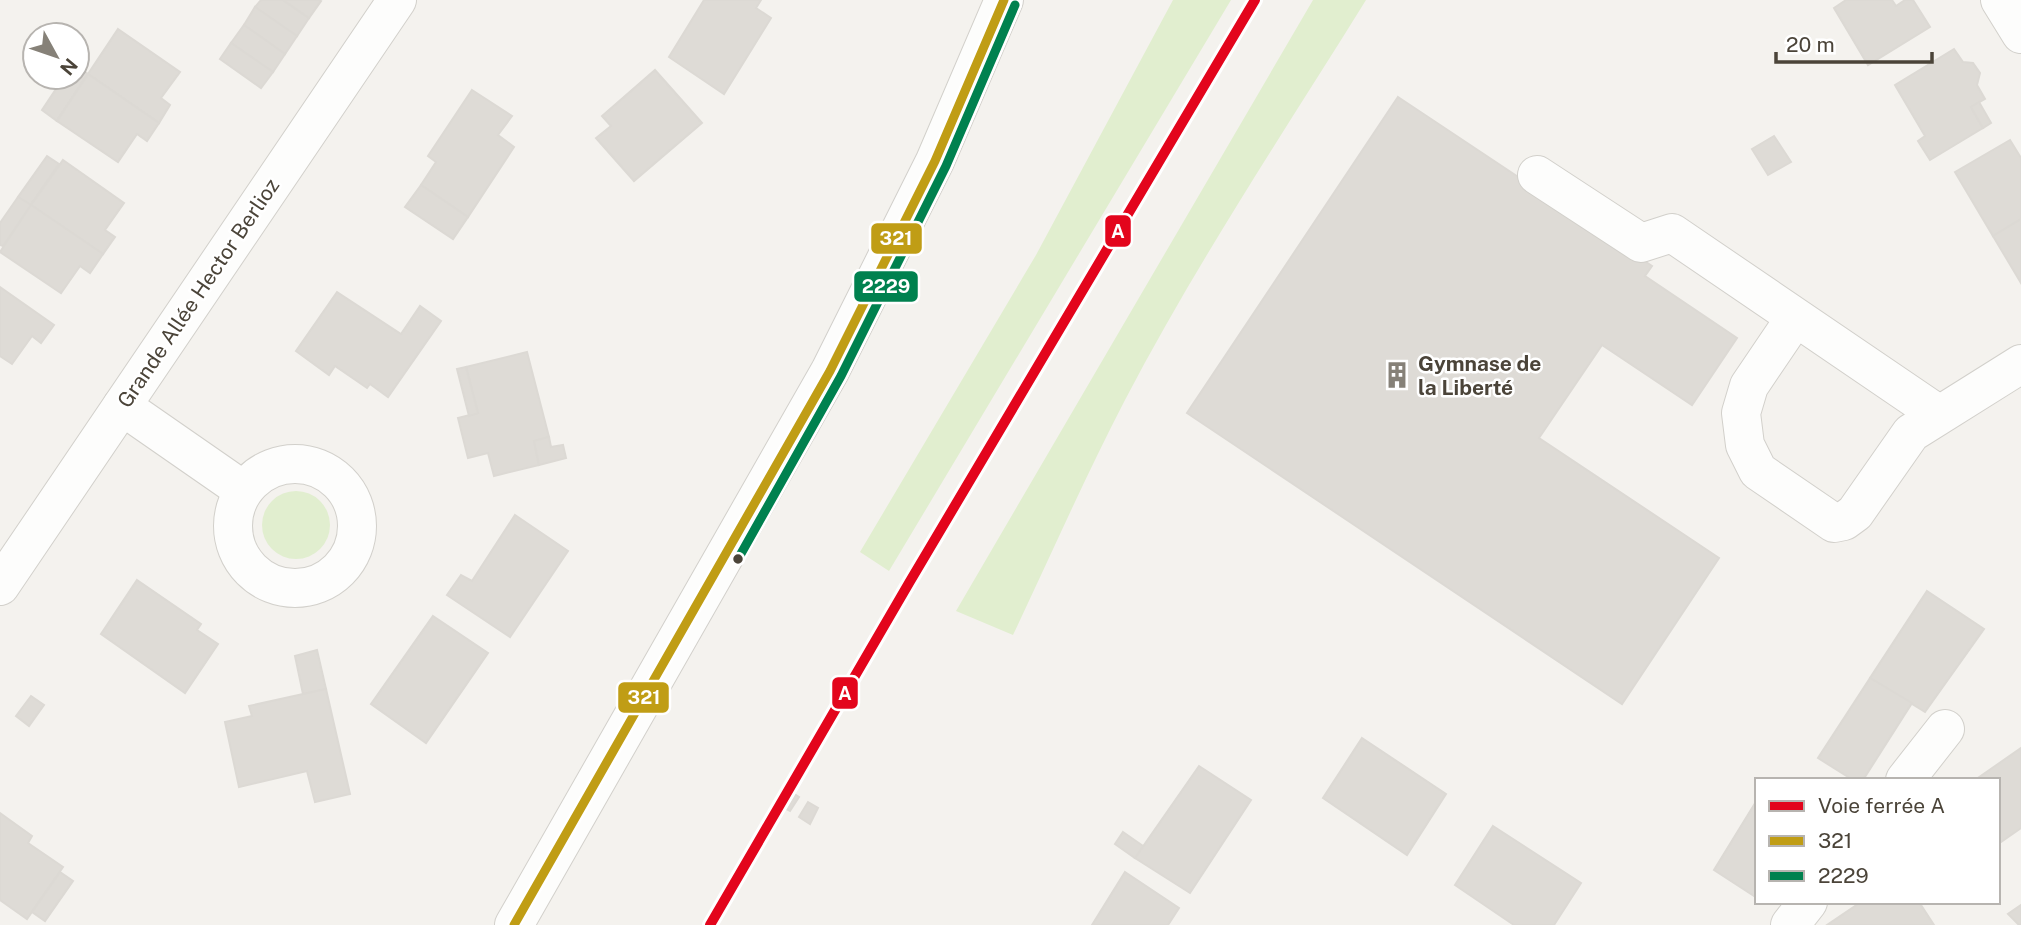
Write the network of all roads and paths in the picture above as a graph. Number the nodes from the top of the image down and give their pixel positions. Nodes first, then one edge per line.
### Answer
1 (397, 0) edge
2 (1004, 0) edge
3 (2000, 0) edge
4 (2021, 34) edge
5 (1537, 175) dead end
6 (1795, 318) junction
7 (2021, 364) edge
8 (122, 406) junction
9 (1938, 414) junction
10 (243, 491) dead end
11 (0, 586) edge
12 (1945, 729) dead end
13 (1907, 778) edge
14 (1806, 904) edge
15 (514, 925) edge
16 (1790, 925) edge

1 - 8 street, Grande Allée Hector Berlioz
2 - 15 street
3 - 4 street
5 - 6 street
6 - 9 street
6 - 9 street
7 - 9 street
8 - 10 street
8 - 11 street, Grande Allée Hector Berlioz
12 - 13 street
14 - 16 street

